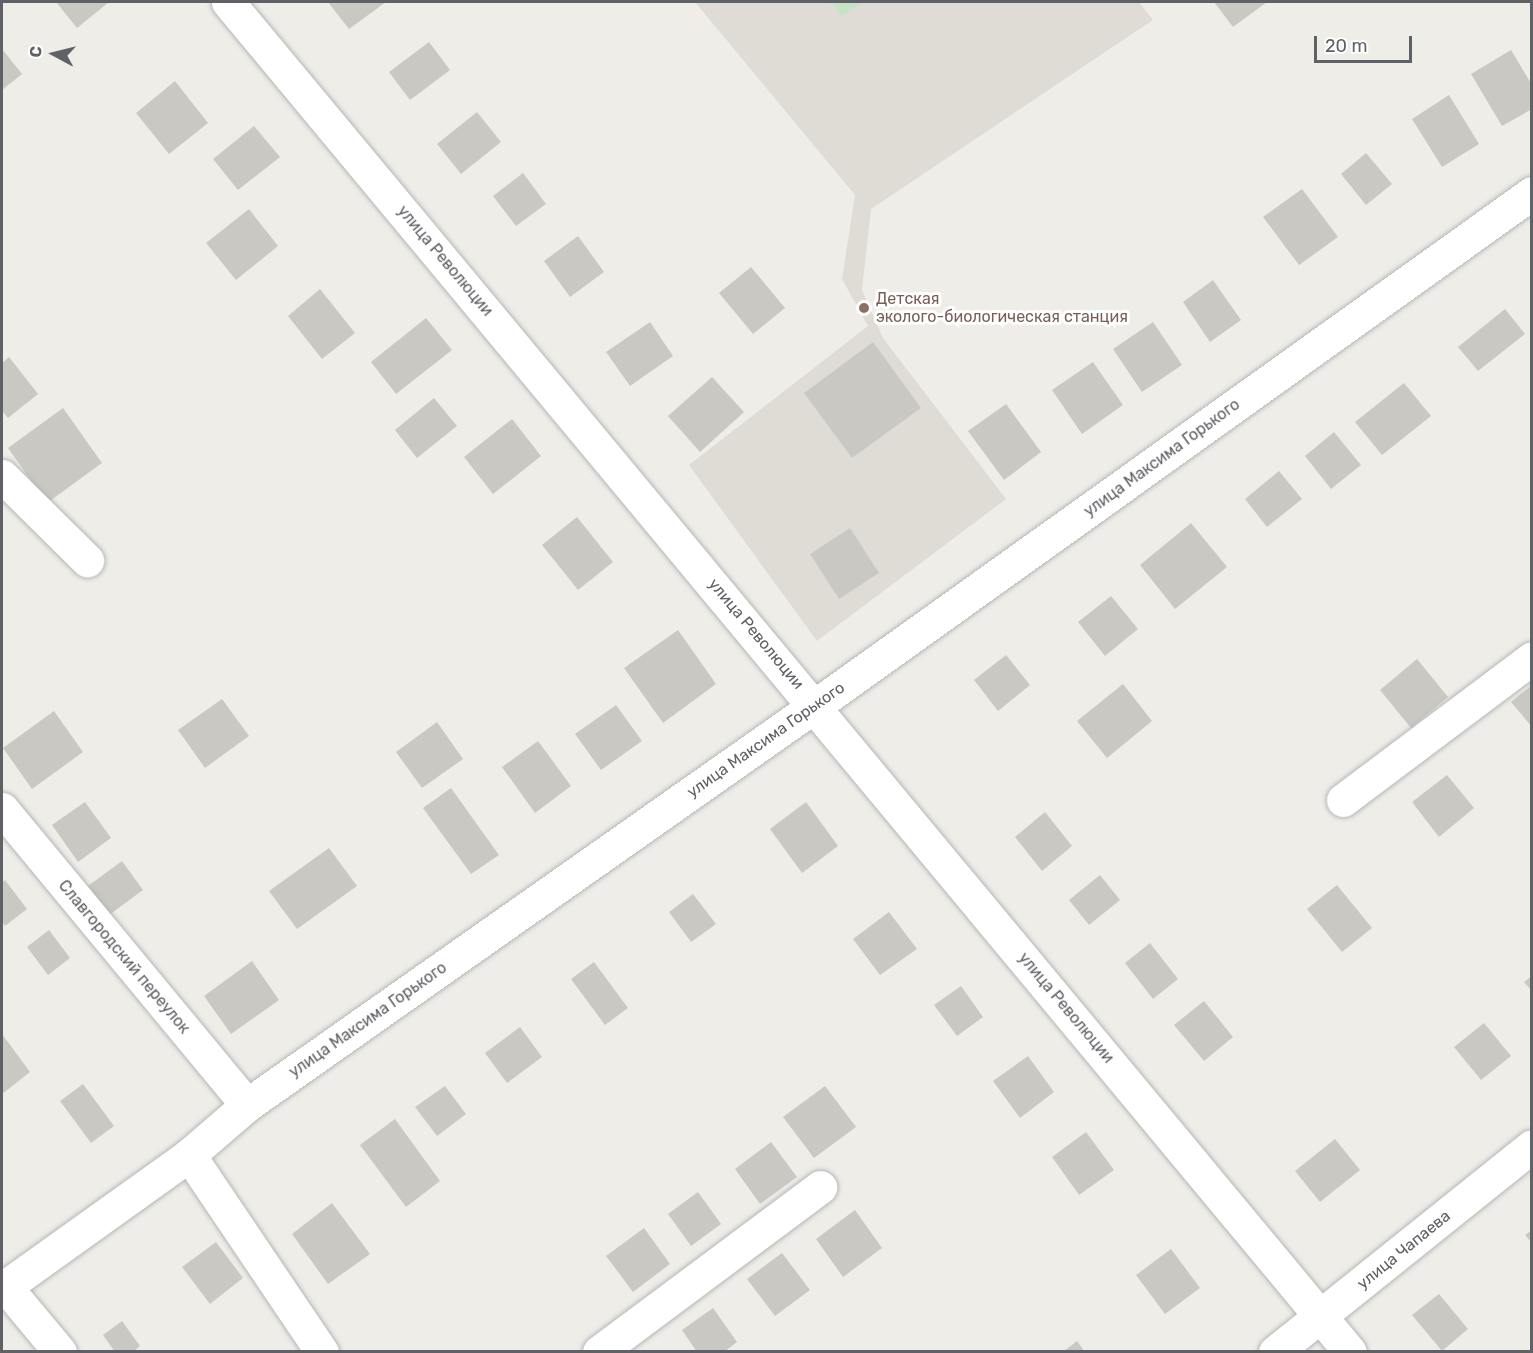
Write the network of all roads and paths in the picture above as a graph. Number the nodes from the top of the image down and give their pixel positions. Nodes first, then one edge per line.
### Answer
1 (228, 2) edge
2 (1532, 193) edge
3 (2, 476) edge
4 (87, 560) dead end
5 (1532, 658) edge
6 (816, 705) junction
7 (1344, 800) dead end
8 (2, 809) edge
9 (247, 1105) junction
10 (1532, 1146) edge
11 (189, 1155) junction
12 (819, 1187) dead end
13 (3, 1287) edge
14 (1321, 1317) junction
15 (60, 1352) edge
16 (322, 1352) edge
17 (599, 1352) edge
18 (1275, 1352) edge
19 (1350, 1352) edge

1 - 6 street, улица Революции
2 - 6 street, улица Максима Горького
3 - 4 street
5 - 7 street
6 - 9 street, улица Максима Горького
6 - 14 street, улица Революции
8 - 9 street, Славгородский переулок
9 - 11 street, улица Максима Горького
10 - 14 street, улица Чапаева
11 - 13 street, улица Максима Горького
11 - 16 street
12 - 17 street
13 - 15 street
14 - 18 street, улица Чапаева
14 - 19 street, улица Революции

